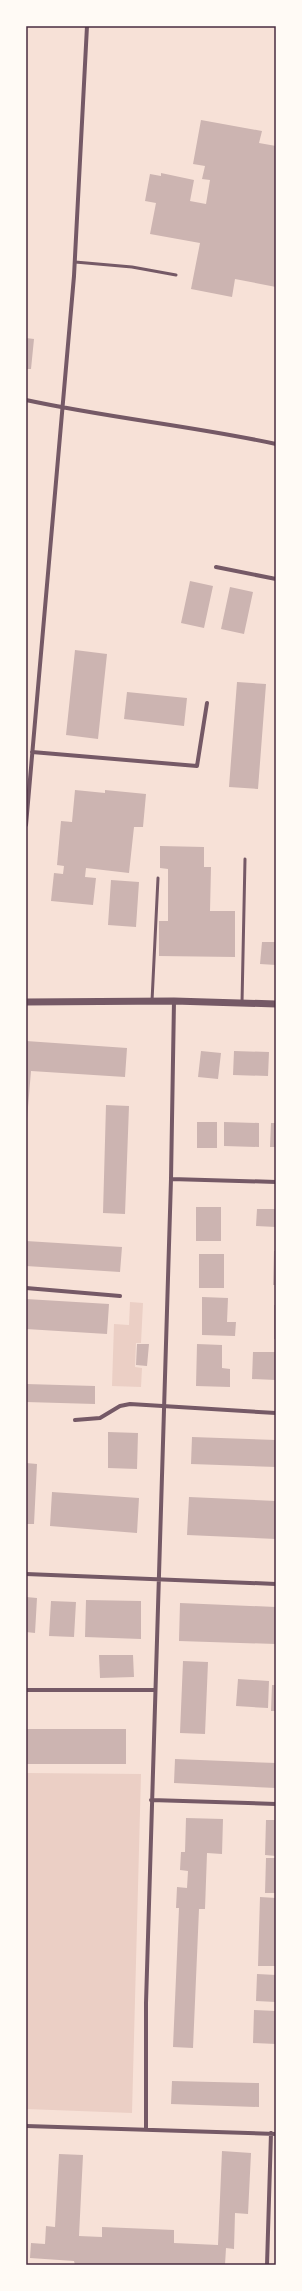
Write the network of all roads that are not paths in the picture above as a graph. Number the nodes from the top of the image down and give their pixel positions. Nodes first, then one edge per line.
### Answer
1 (87, 26) edge
2 (75, 262) junction
3 (176, 275) dead end
4 (26, 400) edge
5 (63, 408) junction
6 (276, 444) edge
7 (216, 567) dead end
8 (276, 579) edge
9 (207, 704) dead end
10 (32, 752) junction
11 (26, 825) edge
12 (245, 859) dead end
13 (158, 878) dead end
14 (152, 1001) junction
15 (174, 1001) junction
16 (26, 1002) edge
17 (242, 1003) junction
18 (276, 1004) edge
19 (171, 1179) junction
20 (276, 1182) edge
21 (26, 1288) edge
22 (120, 1296) dead end
23 (163, 1407) junction
24 (276, 1413) edge
25 (75, 1420) dead end
26 (26, 1574) edge
27 (158, 1579) junction
28 (276, 1584) edge
29 (26, 1690) edge
30 (155, 1690) junction
31 (151, 1800) junction
32 (276, 1804) edge
33 (26, 2126) edge
34 (146, 2129) junction
35 (271, 2133) junction
36 (276, 2134) edge
37 (267, 2265) edge

1 - 2 street
2 - 3 lane
2 - 5 street
4 - 5 street
5 - 6 street
5 - 10 street
7 - 8 street
9 - 10 street
10 - 11 street
12 - 17 lane
13 - 14 lane
14 - 15 street
14 - 16 street
15 - 17 street
15 - 19 street
17 - 18 street
19 - 20 street
19 - 23 street
21 - 22 street
23 - 24 street
23 - 25 street
23 - 27 street
26 - 27 street
27 - 28 street
27 - 30 street
29 - 30 street
30 - 31 street
31 - 32 street
31 - 34 street
33 - 34 street
34 - 35 street
35 - 36 street
35 - 37 street

